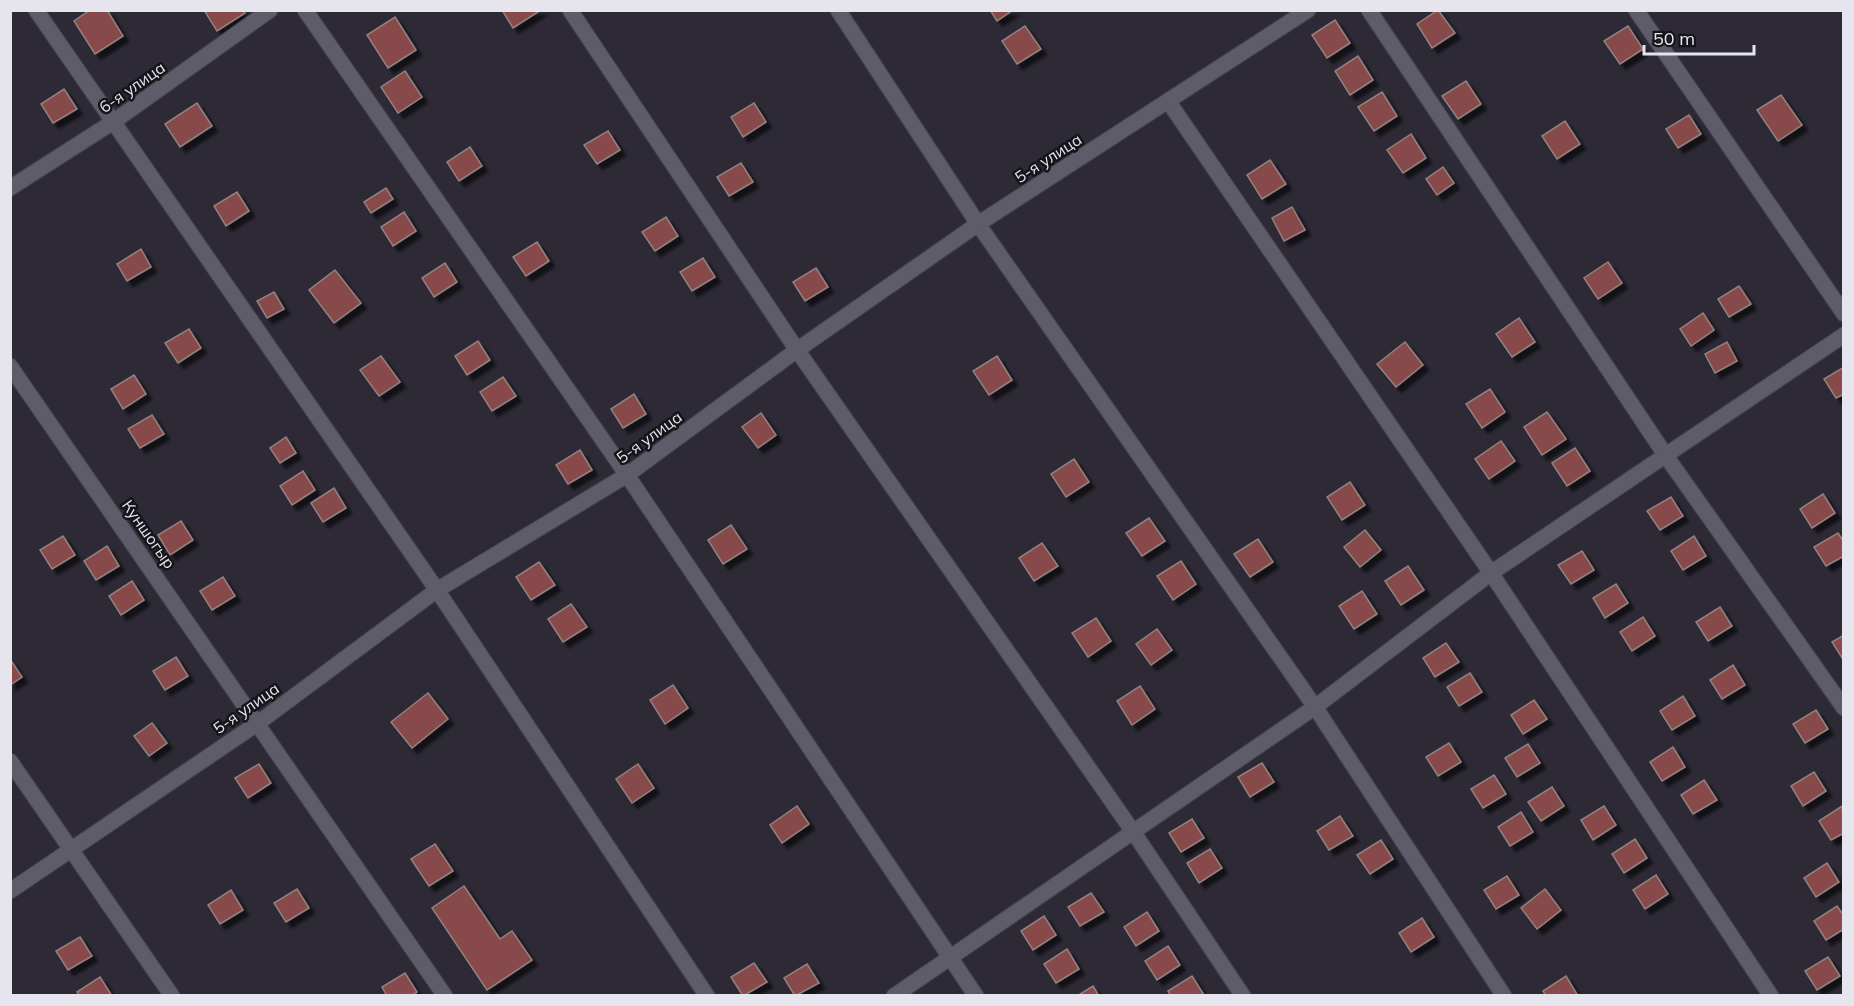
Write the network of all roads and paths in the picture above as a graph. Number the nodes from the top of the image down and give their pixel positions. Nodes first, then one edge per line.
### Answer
1 (36, 10) edge
2 (270, 10) edge
3 (305, 10) edge
4 (570, 10) edge
5 (837, 10) edge
6 (1308, 10) edge
7 (1369, 10) edge
8 (1636, 10) edge
9 (1168, 101) junction
10 (113, 122) junction
11 (10, 188) edge
12 (978, 224) junction
13 (1844, 314) edge
14 (1844, 336) edge
15 (797, 350) junction
16 (10, 366) edge
17 (1666, 456) junction
18 (627, 475) junction
19 (1491, 573) junction
20 (437, 590) junction
21 (1315, 707) junction
22 (1844, 708) edge
23 (258, 723) junction
24 (10, 761) edge
25 (1134, 833) junction
26 (70, 849) junction
27 (10, 891) edge
28 (951, 957) junction
29 (172, 996) edge
30 (445, 996) edge
31 (707, 996) edge
32 (894, 996) edge
33 (976, 996) edge
34 (1243, 996) edge
35 (1504, 996) edge
36 (1771, 996) edge

1 - 10 street
2 - 10 street, 6-я улица
3 - 18 street
4 - 15 street
5 - 12 street
6 - 9 street, 5-я улица
7 - 17 street
8 - 13 street
9 - 12 street, 5-я улица
9 - 19 street
10 - 11 street, 6-я улица
10 - 20 street
12 - 15 street, 5-я улица
12 - 21 street
14 - 17 street
15 - 18 street, 5-я улица
15 - 25 street
16 - 23 street, Куншогыр
17 - 19 street
17 - 22 street
18 - 20 street, 5-я улица
18 - 28 street
19 - 21 street
19 - 36 street
20 - 23 street, 5-я улица
20 - 31 street
21 - 25 street
21 - 35 street
23 - 26 street, 5-я улица
23 - 30 street, Куншогыр
24 - 26 street
25 - 28 street
25 - 34 street
26 - 27 street, 5-я улица
26 - 29 street
28 - 32 street
28 - 33 street

